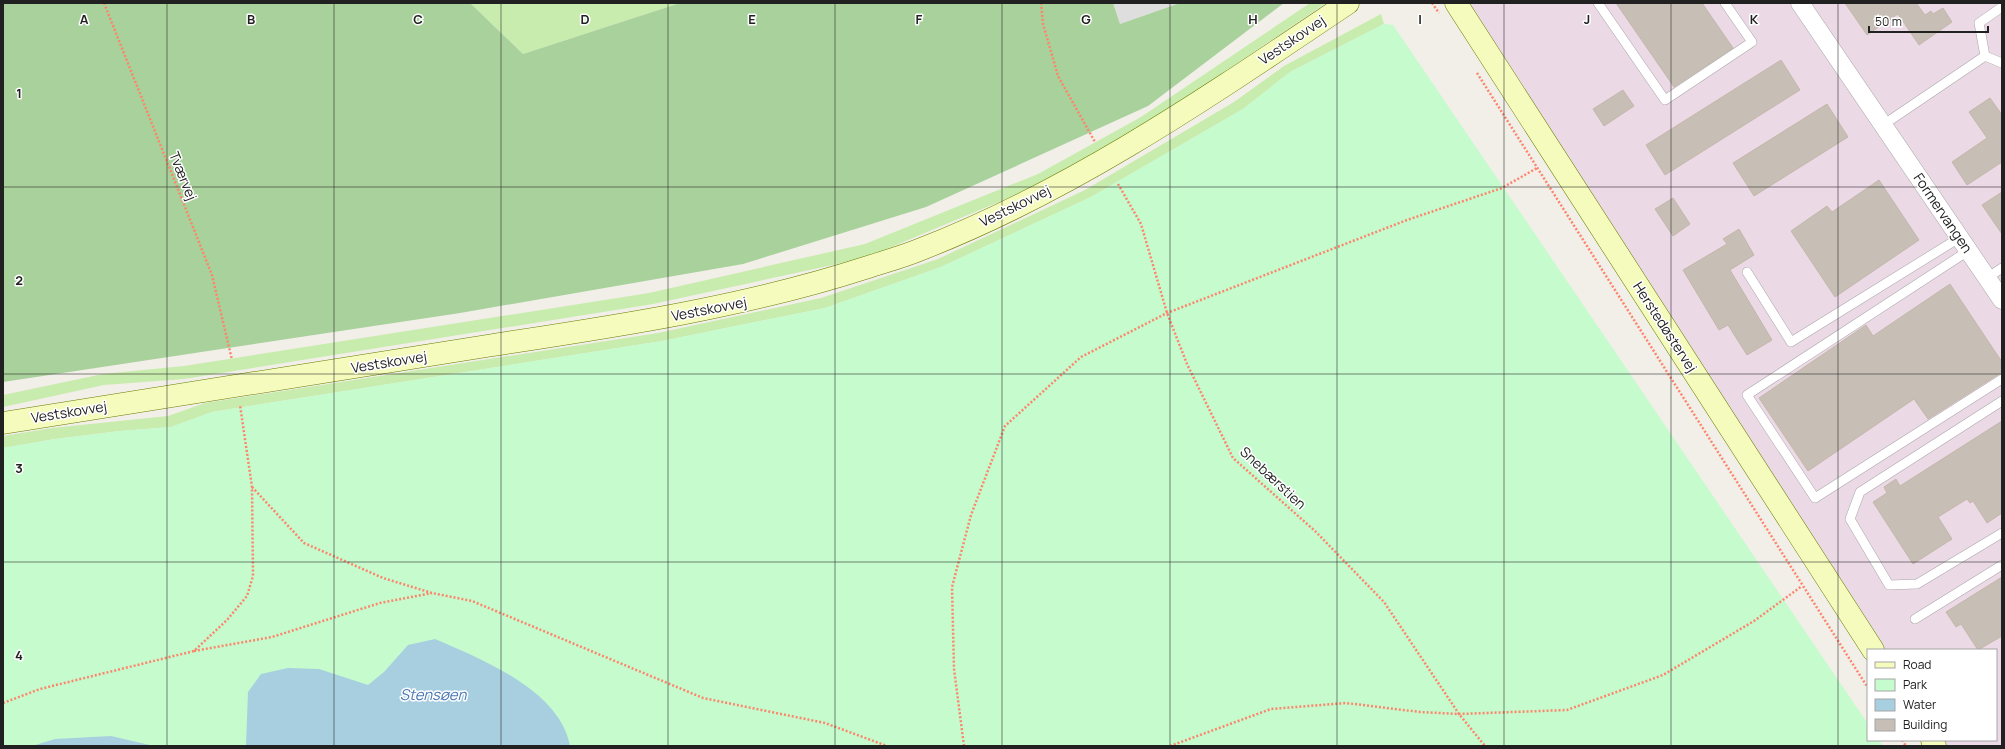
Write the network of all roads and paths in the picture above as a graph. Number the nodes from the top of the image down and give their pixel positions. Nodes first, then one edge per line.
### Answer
1 (104, 3) edge
2 (1041, 3) edge
3 (1348, 3) edge
4 (1432, 3) edge
5 (1598, 3) edge
6 (1725, 3) edge
7 (1800, 3) edge
8 (2002, 7) edge
9 (1448, 10) edge
10 (1985, 56) junction
11 (2002, 63) edge
12 (1474, 69) dead end
13 (1883, 125) junction
14 (1095, 142) dead end
15 (1537, 168) junction
16 (1118, 184) dead end
17 (1964, 244) junction
18 (2002, 268) edge
19 (1747, 272) dead end
20 (1987, 278) junction
21 (2002, 300) edge
22 (1167, 313) junction
23 (232, 360) dead end
24 (2002, 379) edge
25 (2002, 401) edge
26 (240, 405) dead end
27 (3, 423) edge
28 (252, 487) junction
29 (2002, 533) edge
30 (2002, 565) edge
31 (1802, 586) junction
32 (432, 593) junction
33 (1915, 619) dead end
34 (1873, 649) edge
35 (194, 651) junction
36 (1867, 686) edge
37 (3, 703) edge
38 (1459, 714) junction
39 (887, 746) edge
40 (964, 746) edge
41 (1170, 746) edge
42 (1485, 746) edge

1 - 23 path, Tværvej
2 - 14 path
3 - 27 street, Vestskovvej
4 - 9 path
5 - 6 lane
7 - 13 street, Formervangen
8 - 10 lane
9 - 34 street, Herstedøstervej
10 - 11 lane
10 - 13 lane
12 - 15 path
13 - 17 street, Formervangen
15 - 22 path
15 - 31 path
16 - 22 path, Snebærstien
17 - 19 lane
17 - 20 street, Formervangen
17 - 24 lane
18 - 20 lane
20 - 21 street, Formervangen
22 - 38 path, Snebærstien
22 - 40 path
25 - 29 lane
26 - 28 path
28 - 32 path
28 - 35 path
30 - 33 lane
31 - 36 path
31 - 38 path
32 - 35 path
32 - 39 path
35 - 37 path
38 - 41 path
38 - 42 path, Snebærstien

